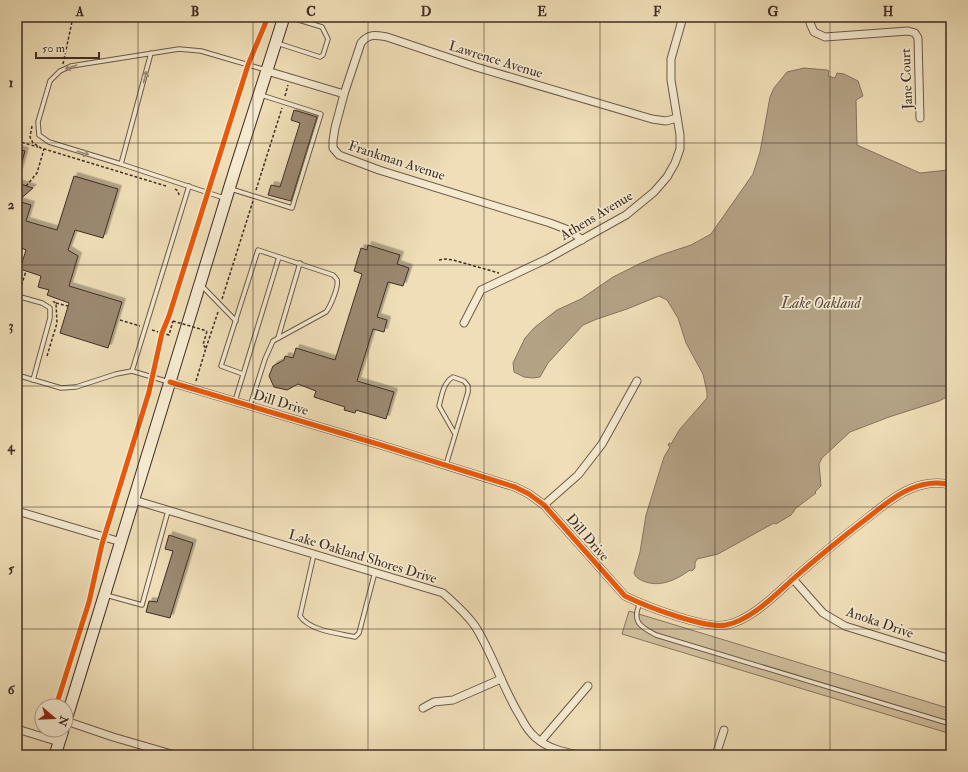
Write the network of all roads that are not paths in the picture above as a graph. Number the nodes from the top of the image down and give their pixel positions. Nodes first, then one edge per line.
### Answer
1 (284, 17) edge
2 (289, 17) edge
3 (683, 17) edge
4 (812, 20) edge
5 (276, 43) junction
6 (151, 53) junction
7 (267, 71) junction
8 (344, 94) junction
9 (259, 95) junction
10 (677, 118) junction
11 (920, 118) dead end
12 (121, 164) junction
13 (189, 186) junction
14 (228, 193) junction
15 (582, 240) junction
16 (279, 257) junction
17 (300, 264) junction
18 (200, 284) junction
19 (17, 296) edge
20 (236, 321) junction
21 (464, 323) dead end
22 (278, 338) junction
23 (132, 371) junction
24 (243, 374) junction
25 (17, 375) edge
26 (33, 380) junction
27 (637, 381) dead end
28 (170, 382) junction
29 (235, 401) junction
30 (250, 406) junction
31 (455, 434) junction
32 (446, 465) junction
33 (951, 485) edge
34 (134, 500) junction
35 (544, 505) junction
36 (17, 511) edge
37 (168, 511) junction
38 (121, 542) junction
39 (314, 554) junction
40 (375, 572) junction
41 (793, 580) junction
42 (105, 595) junction
43 (640, 604) junction
44 (951, 659) edge
45 (501, 679) junction
46 (588, 686) dead end
47 (73, 698) edge
48 (423, 708) dead end
49 (74, 724) edge
50 (951, 724) edge
51 (17, 729) edge
52 (724, 730) dead end
53 (60, 738) edge
54 (540, 741) junction
55 (59, 742) junction
56 (55, 755) edge
57 (175, 755) edge
58 (578, 755) edge
59 (716, 755) edge

1 - 5 main road
2 - 5 lane
3 - 10 street, Athens Avenue
4 - 11 street, Jane Court
5 - 7 main road
6 - 7 lane
12 -> 6 lane
6 -> 12 lane
7 - 8 street
7 - 9 main road
8 - 10 street, Lawrence Avenue
8 - 15 street, Frankman Avenue
9 - 14 main road
9 - 14 lane
10 - 15 street, Athens Avenue
12 - 13 lane
13 - 14 lane
13 - 23 lane
14 - 18 main road
15 - 21 street, Athens Avenue
16 - 17 lane
16 - 20 lane
16 - 24 lane
17 - 22 lane
17 - 22 lane
18 - 20 lane
18 - 28 main road
19 - 26 lane
20 - 24 lane
22 - 30 lane
23 - 26 lane
23 - 28 lane
24 - 29 lane
25 - 26 lane
27 - 35 street
28 - 29 street, Dill Drive
28 - 34 main road
29 - 30 street, Dill Drive
30 - 32 street, Dill Drive
31 - 31 lane
31 - 32 lane
32 - 35 street, Dill Drive
33 - 41 street, Dill Drive
34 - 37 street, Lake Oakland Shores Drive
34 - 38 main road
35 - 43 street, Dill Drive
36 - 38 street
37 - 39 street, Lake Oakland Shores Drive
37 - 42 lane
38 - 42 main road
39 - 40 street, Lake Oakland Shores Drive
39 - 40 lane
40 - 45 street, Lake Oakland Shores Drive
41 - 43 street, Dill Drive
41 - 44 street, Anoka Drive
42 - 47 main road
43 - 50 lane
45 - 48 street
45 - 54 street, Lake Oakland Shores Drive
46 - 54 street
49 - 57 street
51 - 55 street
52 - 59 street
53 - 55 main road
54 - 58 street, Lake Oakland Shores Drive
55 - 56 main road

